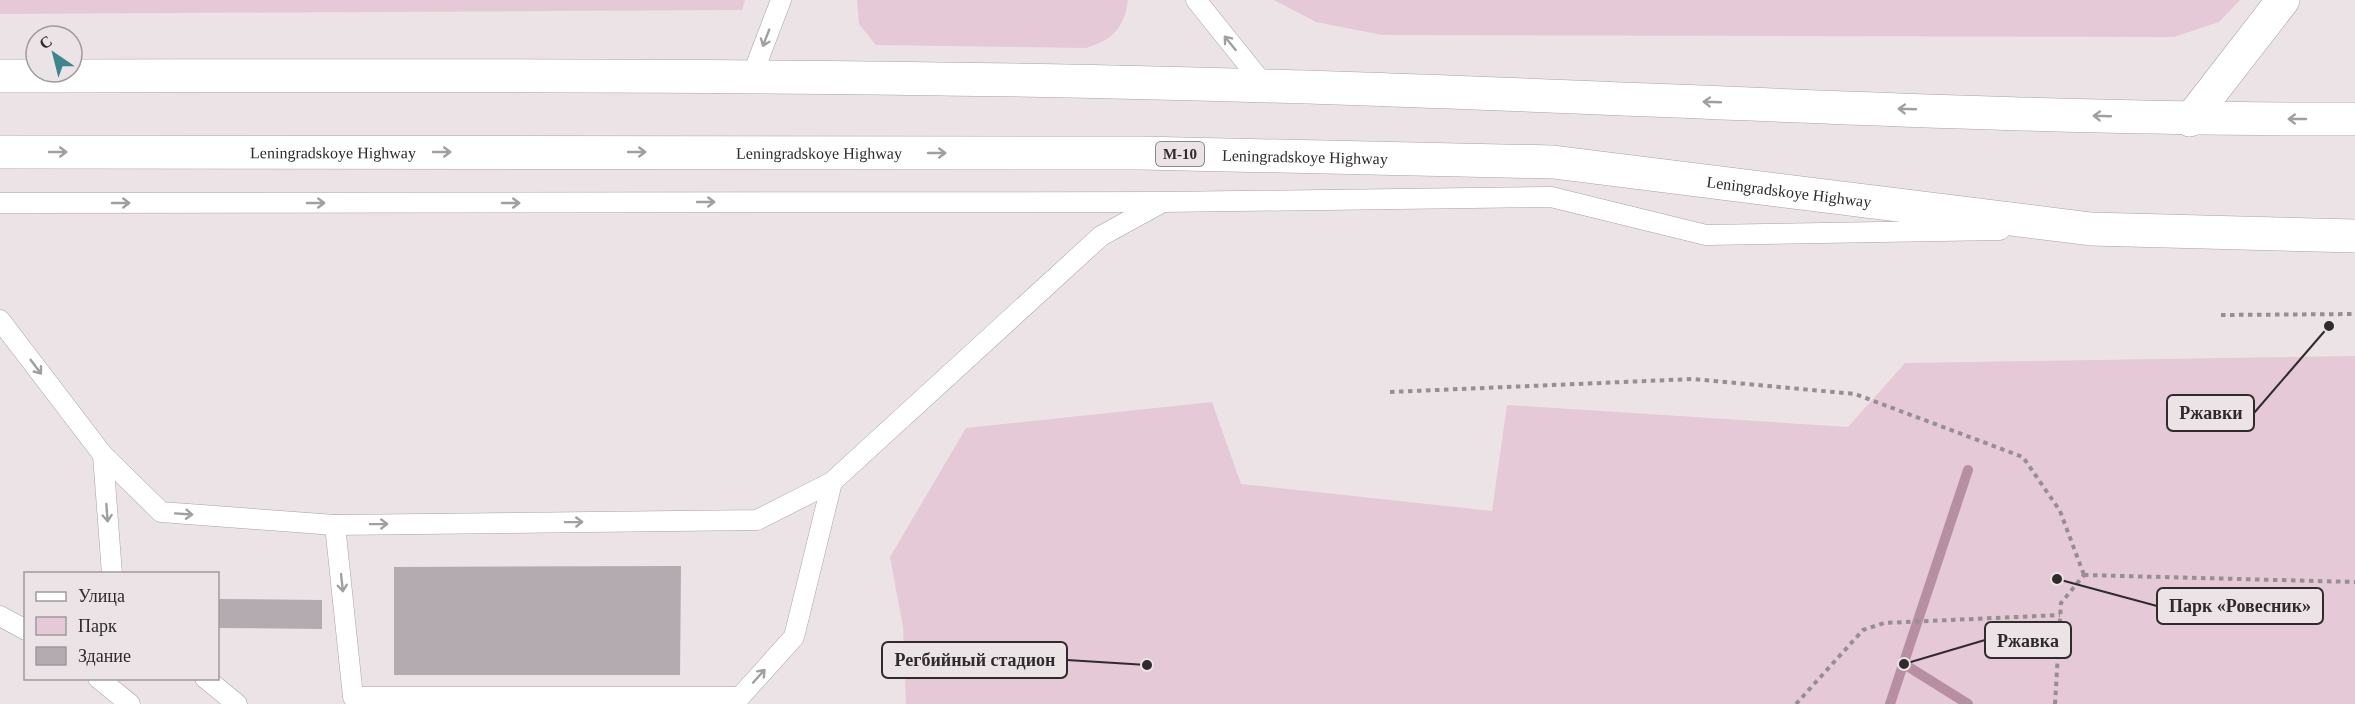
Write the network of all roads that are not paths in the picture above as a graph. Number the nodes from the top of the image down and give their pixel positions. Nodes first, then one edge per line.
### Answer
1 (781, 0) edge
2 (1196, 0) edge
3 (2283, 0) edge
4 (0, 76) edge
5 (752, 76) junction
6 (1265, 86) junction
7 (2355, 119) edge
8 (2190, 120) junction
9 (0, 152) edge
10 (1164, 202) junction
11 (0, 203) edge
12 (2091, 229) junction
13 (2355, 236) edge
14 (0, 320) edge
15 (103, 455) junction
16 (832, 482) junction
17 (336, 525) junction
18 (112, 572) edge
19 (0, 616) edge
20 (24, 629) edge
21 (100, 680) edge
22 (207, 680) edge
23 (352, 700) edge
24 (740, 701) edge
25 (130, 704) edge
26 (237, 704) edge

1 -> 5 lane
6 -> 2 lane
3 - 8 main road
4 - 5 main road
5 - 6 main road
8 -> 6 main road
7 -> 8 main road
9 -> 12 main road, Leningradskoye Highway / М-10
11 -> 10 lane
10 - 12 lane
10 - 16 lane
12 - 13 main road, Leningradskoye Highway / М-10
14 -> 15 lane
15 -> 17 lane
15 -> 18 lane
17 -> 16 lane
24 -> 16 lane
17 -> 23 lane
19 - 20 lane
21 - 25 lane
22 - 26 lane
23 - 24 lane

